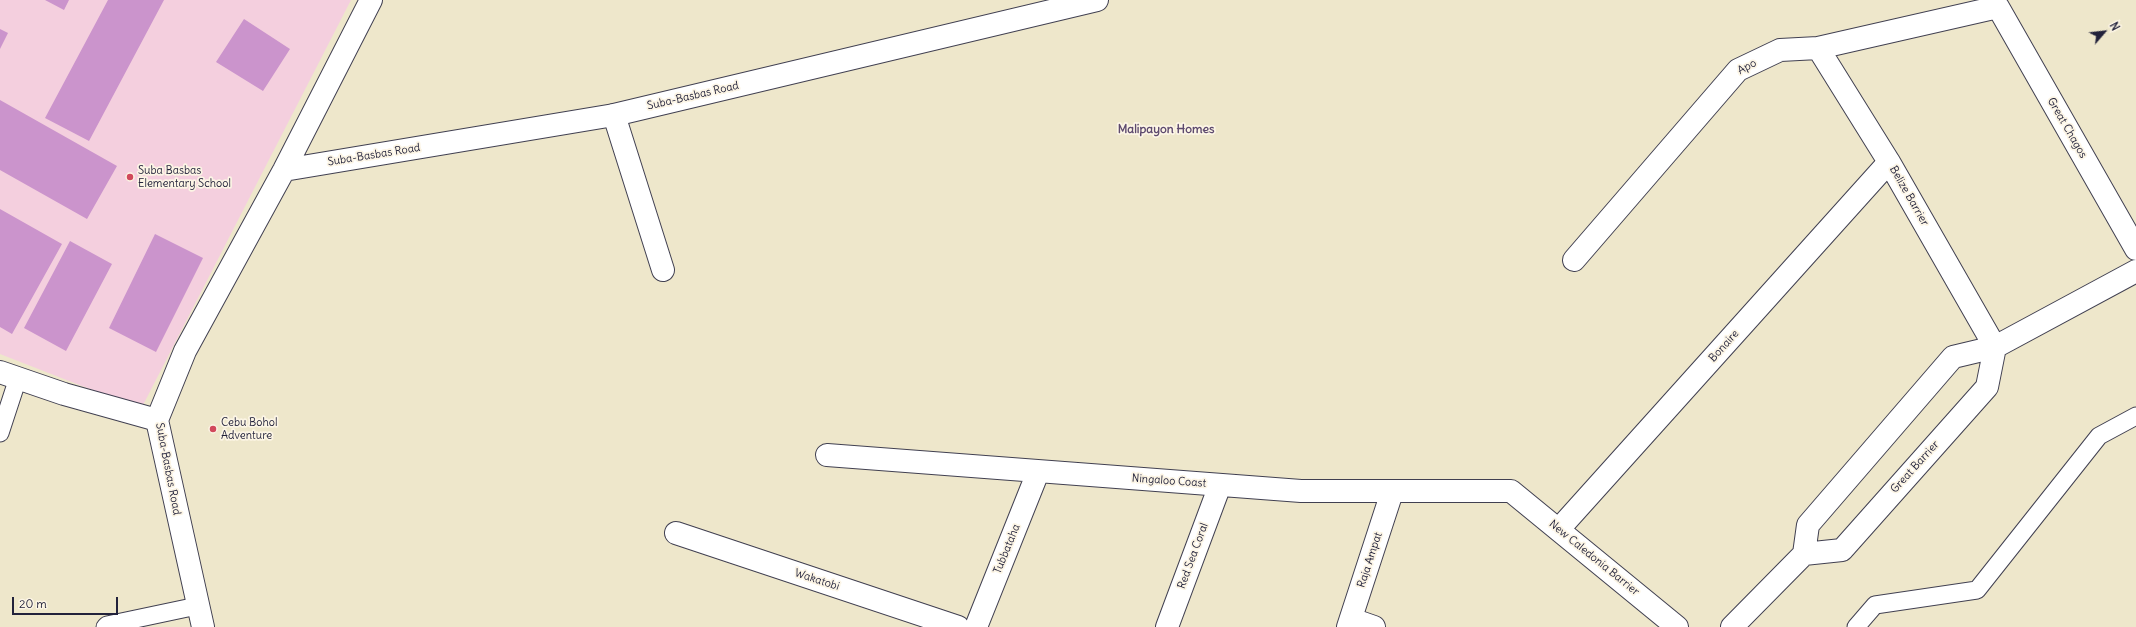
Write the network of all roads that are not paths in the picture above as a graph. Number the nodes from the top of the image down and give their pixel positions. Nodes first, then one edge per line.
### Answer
1 (371, 0) edge
2 (1097, 0) edge
3 (1998, 7) joint
4 (1818, 48) junction
5 (614, 114) junction
6 (1889, 162) junction
7 (284, 170) junction
8 (2136, 249) edge
9 (1574, 260) dead end
10 (663, 270) dead end
11 (2136, 271) edge
12 (1995, 347) junction
13 (9, 375) edge
14 (2136, 416) edge
15 (157, 420) junction
16 (0, 433) edge
17 (827, 455) dead end
18 (1038, 472) junction
19 (1220, 485) junction
20 (1511, 491) joint
21 (1392, 492) junction
22 (1560, 529) junction
23 (676, 533) dead end
24 (1804, 554) junction
25 (197, 606) junction
26 (1349, 623) edge
27 (105, 627) edge
28 (203, 627) edge
29 (958, 627) edge
30 (976, 627) edge
31 (1167, 627) edge
32 (1374, 627) edge
33 (1678, 627) edge
34 (1732, 627) edge
35 (1856, 627) edge

1 - 7 street, Suba-Basbas Road
2 - 5 street, Suba-Basbas Road
3 - 4 street, Apo
3 - 8 street, Great Chagos
4 - 6 street, Belize Barrier
4 - 9 street, Apo
5 - 7 street, Suba-Basbas Road
5 - 10 street
6 - 12 street, Belize Barrier
6 - 22 street, Bonaire
7 - 15 street, Suba-Basbas Road
11 - 12 street
12 - 24 street
12 - 24 street, Great Barrier
13 - 15 street
13 - 16 lane
14 - 35 lane
15 - 25 street, Suba-Basbas Road
17 - 18 street, Ningaloo Coast
18 - 19 street, Ningaloo Coast
18 - 30 street, Tubbataha
19 - 21 street, Ningaloo Coast
19 - 31 street, Red Sea Coral
20 - 21 street, Ningaloo Coast
20 - 22 street, New Caledonia Barrier
21 - 26 street, Raja Ampat
22 - 33 street, New Caledonia Barrier
23 - 29 street, Wakatobi
24 - 34 street
25 - 27 lane
25 - 28 street, Suba-Basbas Road
26 - 32 street

